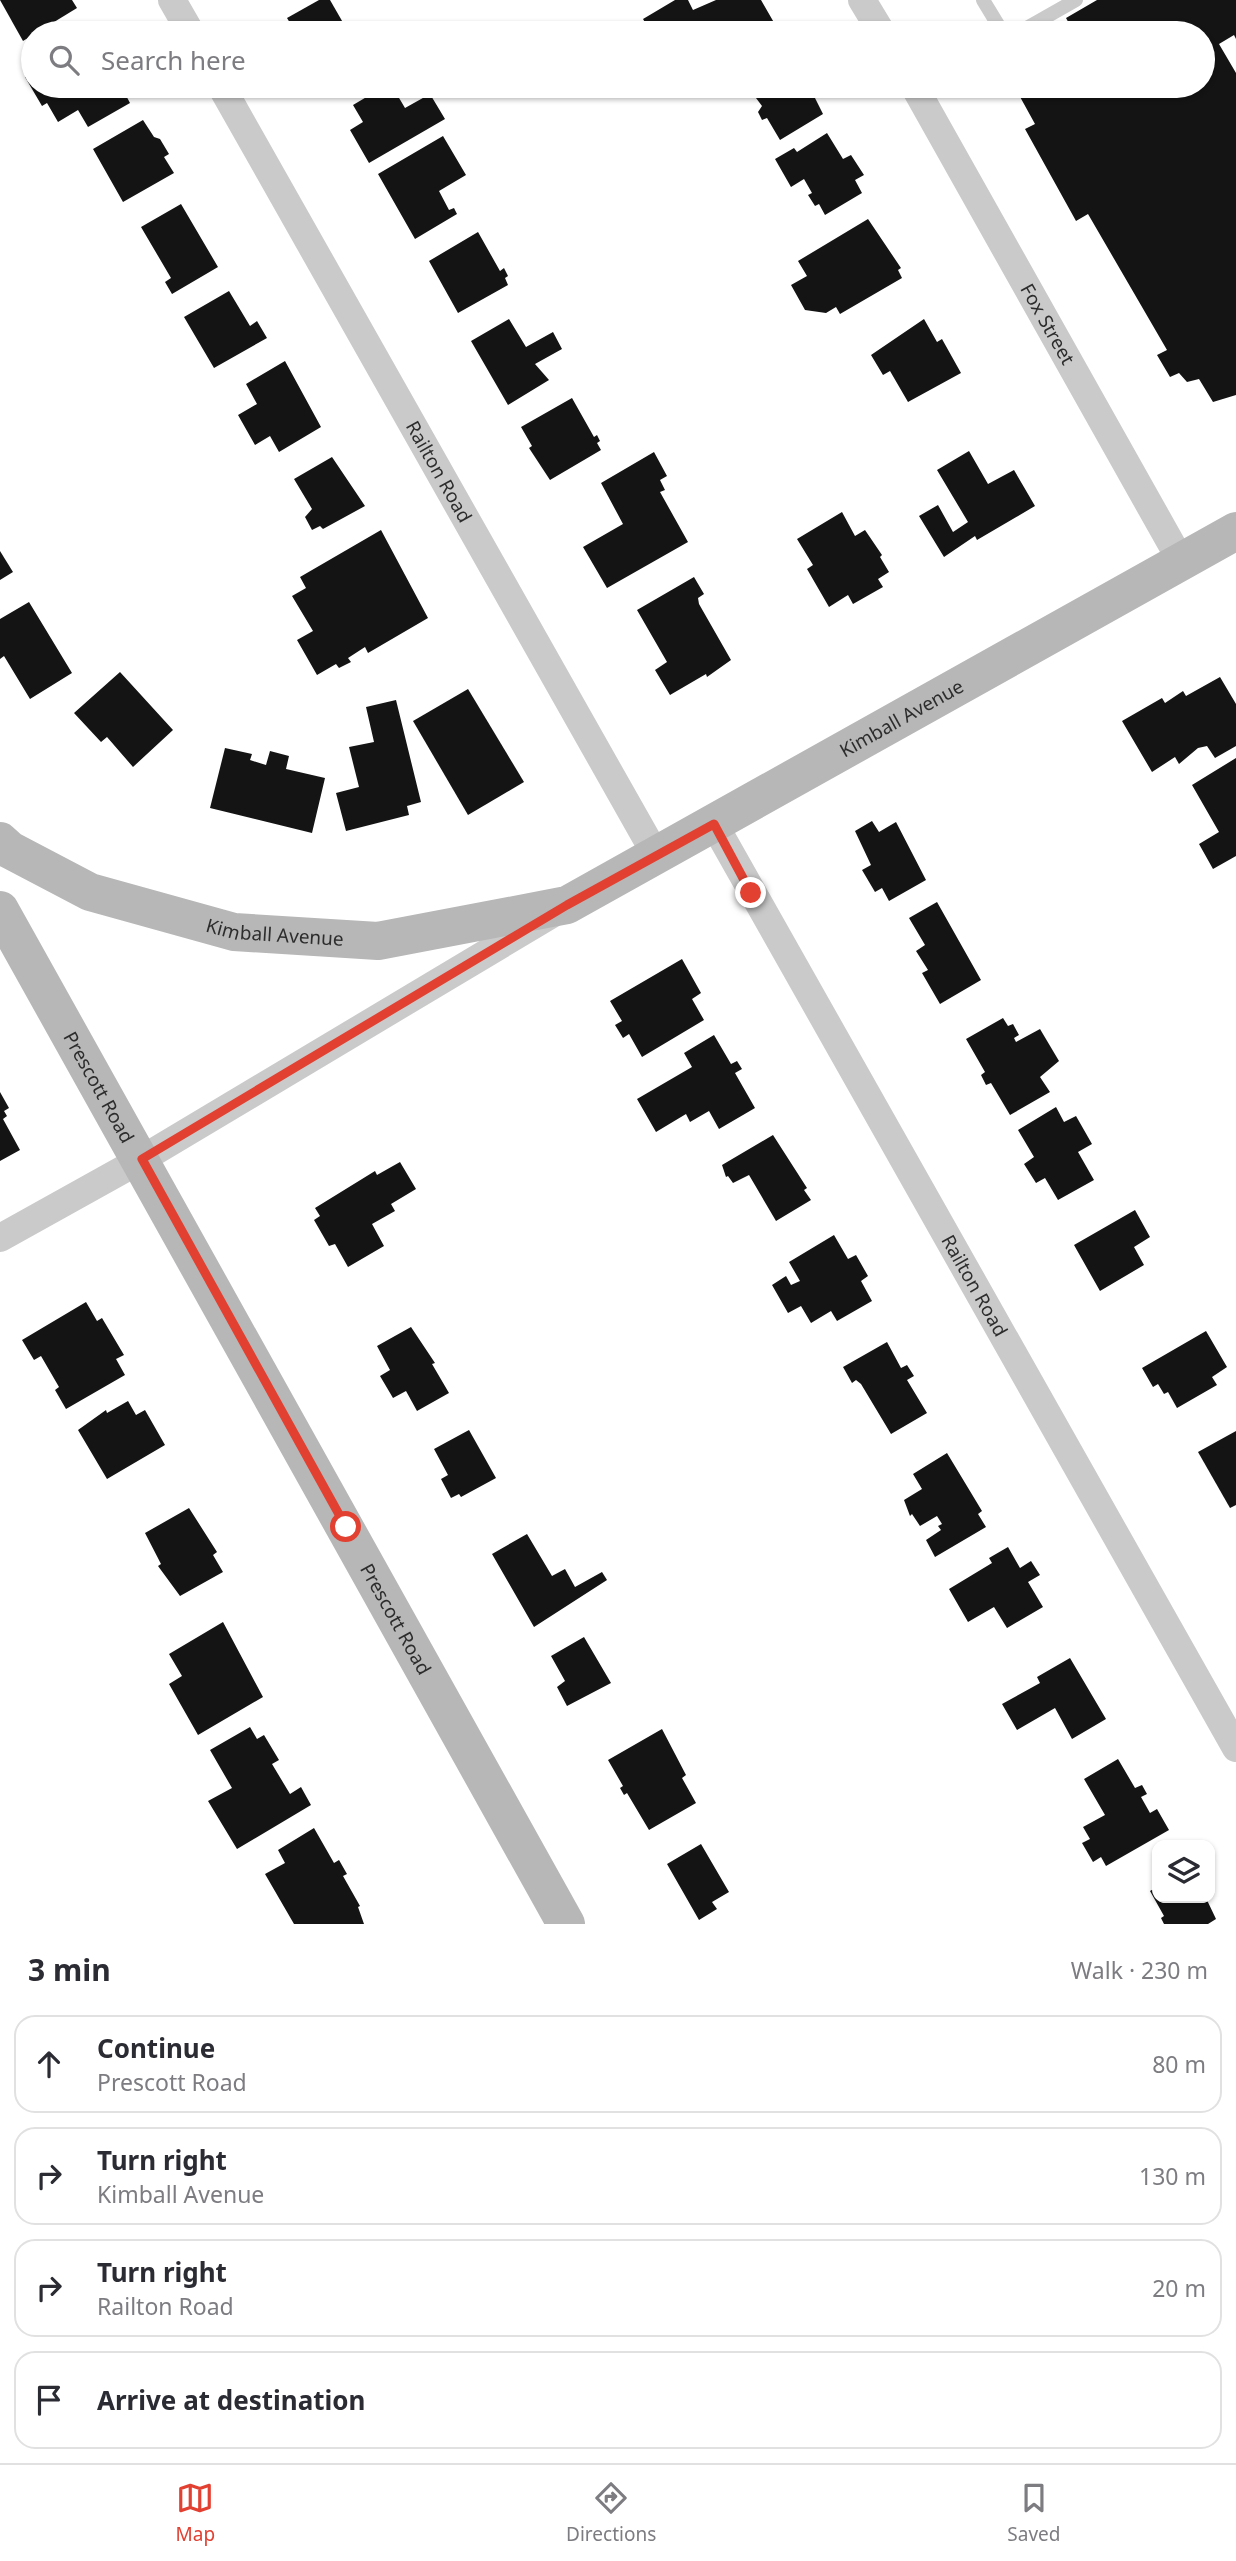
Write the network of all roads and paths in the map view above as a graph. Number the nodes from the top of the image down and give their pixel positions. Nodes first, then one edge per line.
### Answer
1 (172, 0) edge
2 (862, 0) edge
3 (984, 0) edge
4 (1076, 0) edge
5 (184, 21) edge
6 (875, 21) edge
7 (996, 21) edge
8 (1039, 21) edge
9 (228, 98) edge
10 (927, 98) edge
11 (1236, 532) edge
12 (1181, 561) junction
13 (714, 824) junction
14 (0, 841) edge
15 (657, 857) junction
16 (567, 905) junction
17 (4, 926) edge
18 (142, 1159) junction
19 (0, 1238) edge
20 (1236, 1748) edge
21 (566, 1924) edge

1 - 5 street
2 - 6 street
3 - 7 lane
4 - 8 lane
9 - 15 street, Railton Road
10 - 12 street, Fox Street
11 - 12 main road, Kimball Avenue
12 - 13 main road, Kimball Avenue
13 - 15 main road, Kimball Avenue
13 - 20 street, Railton Road
14 - 16 main road, Kimball Avenue
15 - 16 main road, Kimball Avenue
16 - 18 street, Kimball Avenue
17 - 18 main road, Prescott Road
18 - 19 street, Kimball Avenue
18 - 21 main road, Prescott Road

